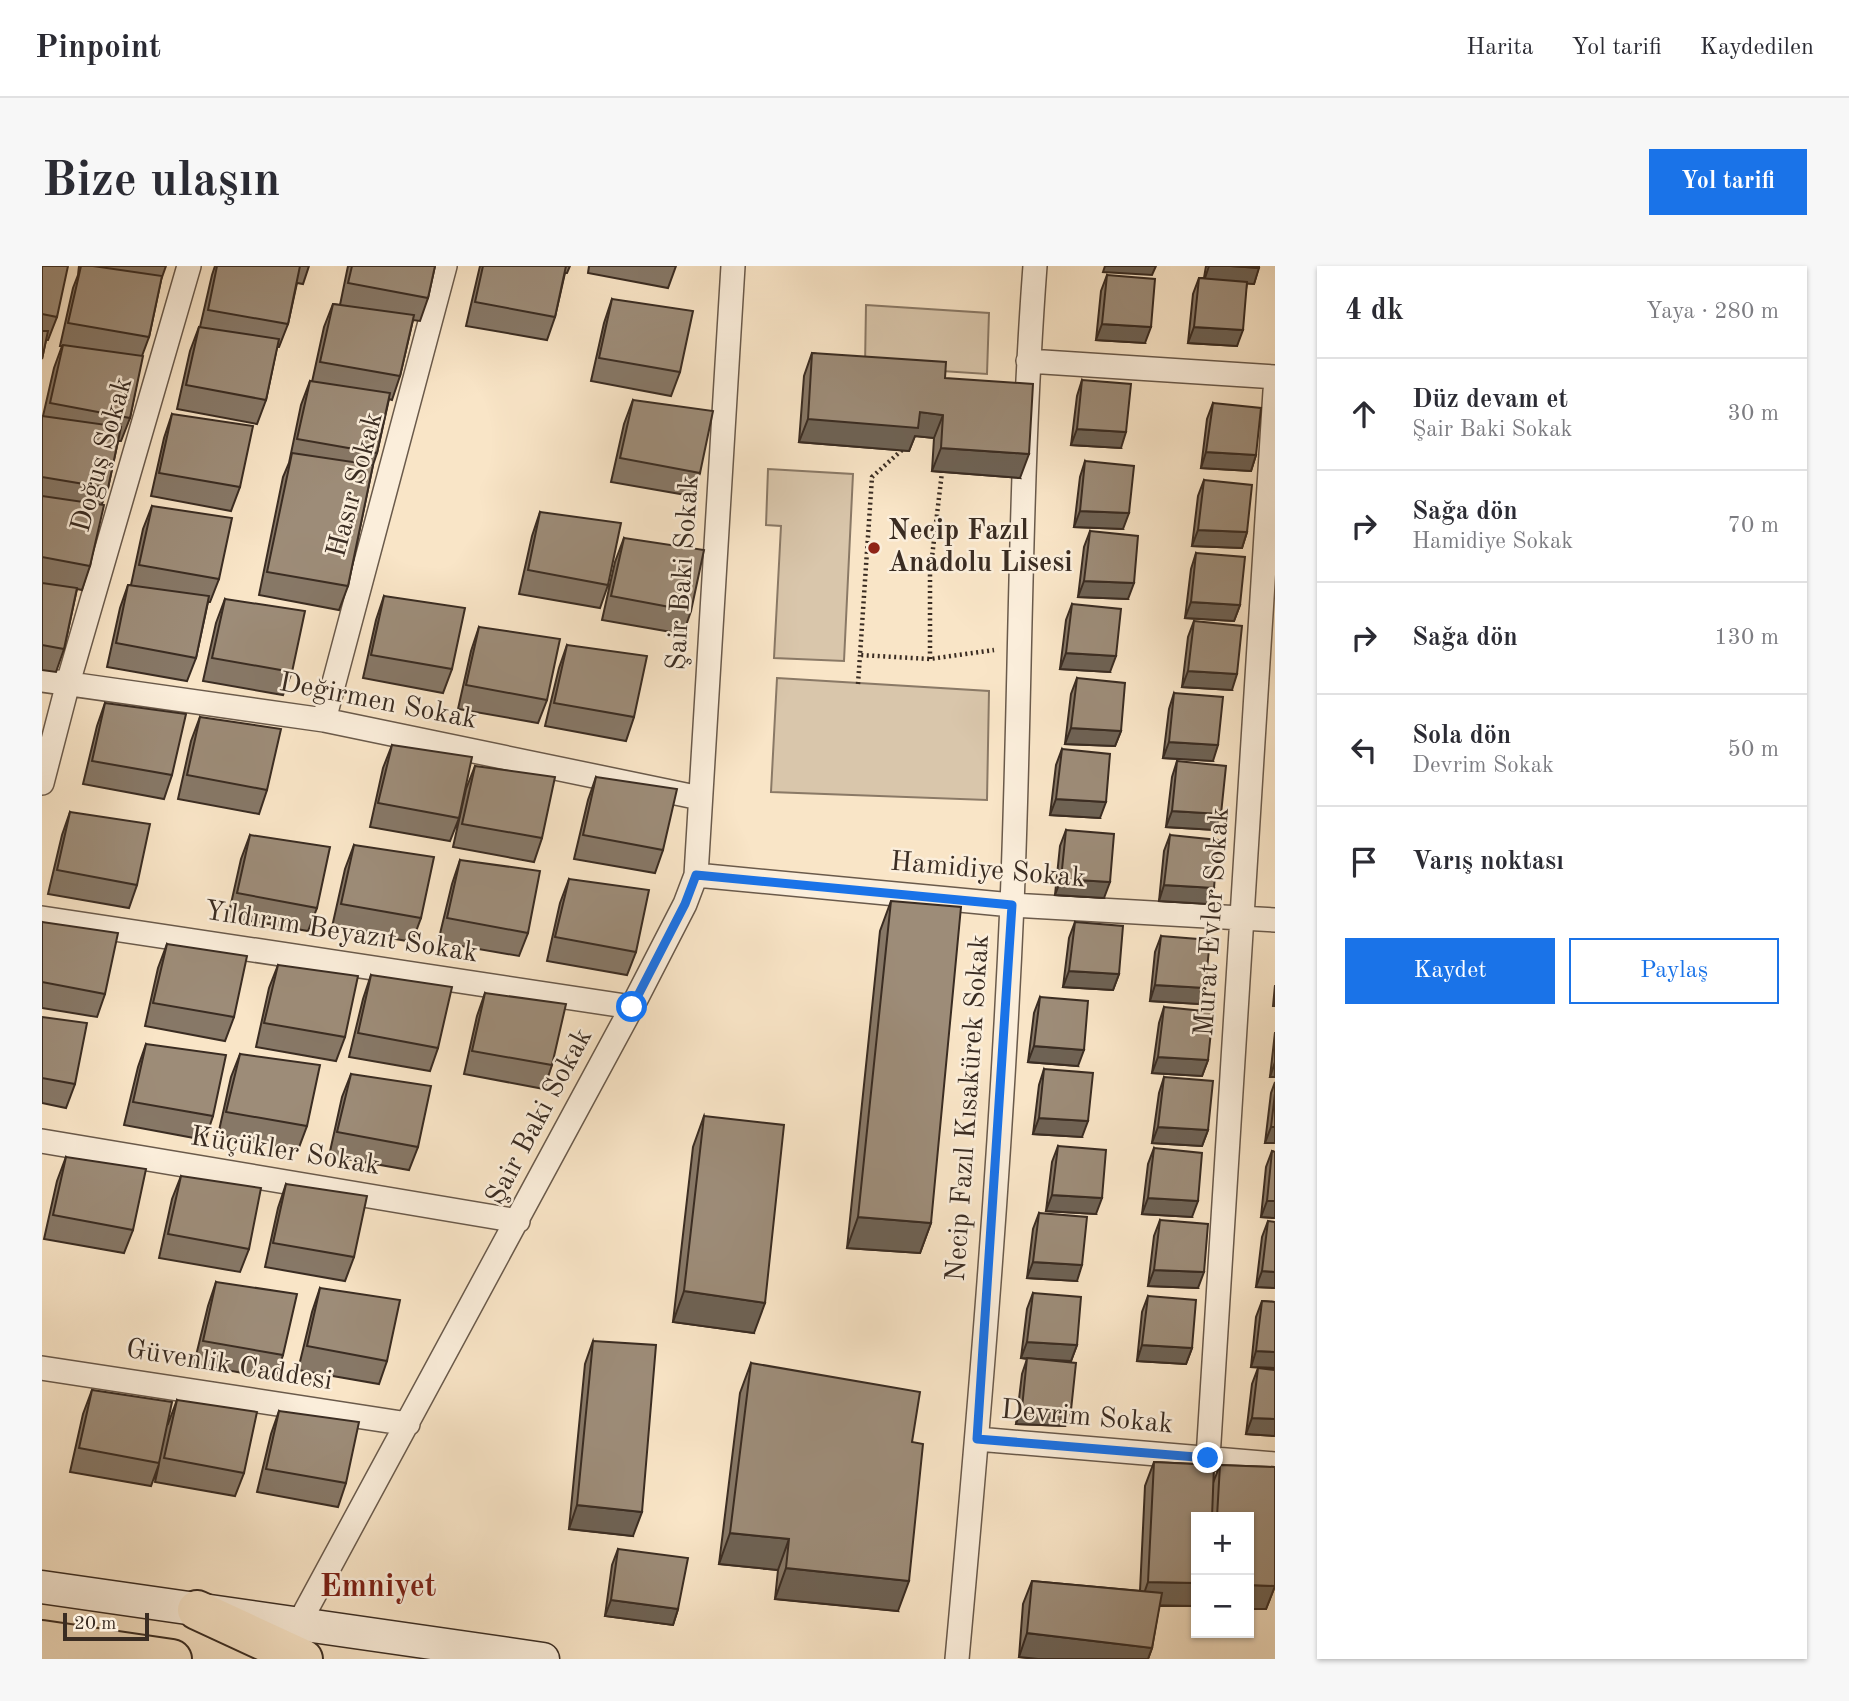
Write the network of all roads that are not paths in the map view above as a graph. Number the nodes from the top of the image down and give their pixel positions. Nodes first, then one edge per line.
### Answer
1 (189, 266) edge
2 (445, 266) edge
3 (733, 266) edge
4 (1035, 266) edge
5 (1028, 361) junction
6 (1275, 377) edge
7 (1275, 391) edge
8 (42, 680) edge
9 (68, 683) junction
10 (324, 720) junction
11 (42, 783) edge
12 (700, 798) junction
13 (696, 875) junction
14 (1012, 905) junction
15 (42, 918) edge
16 (1244, 918) junction
17 (1275, 920) edge
18 (632, 1007) junction
19 (42, 1141) edge
20 (518, 1221) junction
21 (42, 1368) edge
22 (408, 1424) junction
23 (977, 1439) junction
24 (1208, 1458) junction
25 (1275, 1464) edge
26 (42, 1587) edge
27 (197, 1610) joint
28 (42, 1640) edge
29 (301, 1642) edge
30 (172, 1659) edge
31 (543, 1659) edge
32 (957, 1659) edge

1 - 9 street, Doğuş Sokak
2 - 10 street, Hasır Sokak
3 - 12 street, Şair Baki Sokak
4 - 5 street, Necip Fazıl Kısakürek Sokak
5 - 6 street
5 - 14 street, Necip Fazıl Kısakürek Sokak
7 - 16 street, Murat Evler Sokak
8 - 9 street, Değirmen Sokak
9 - 10 street, Değirmen Sokak
9 - 11 street, Doğuş Sokak
10 - 12 street, Değirmen Sokak
12 - 13 street, Şair Baki Sokak
13 - 14 street, Hamidiye Sokak
13 - 18 street, Şair Baki Sokak
14 - 16 street, Hamidiye Sokak
14 - 23 street, Necip Fazıl Kısakürek Sokak
15 - 18 street, Yıldırım Beyazıt Sokak
16 - 17 street, Hamidiye Sokak
16 - 24 street, Murat Evler Sokak
18 - 20 street, Şair Baki Sokak
19 - 20 street, Küçükler Sokak
20 - 22 street, Şair Baki Sokak
21 - 22 street, Güvenlik Caddesi
22 - 29 street, Şair Baki Sokak
23 - 24 street, Devrim Sokak
23 - 32 street, Necip Fazıl Kısakürek Sokak
24 - 25 street, Devrim Sokak
26 - 27 main road
27 - 29 highway
28 - 30 highway
29 - 31 main road

